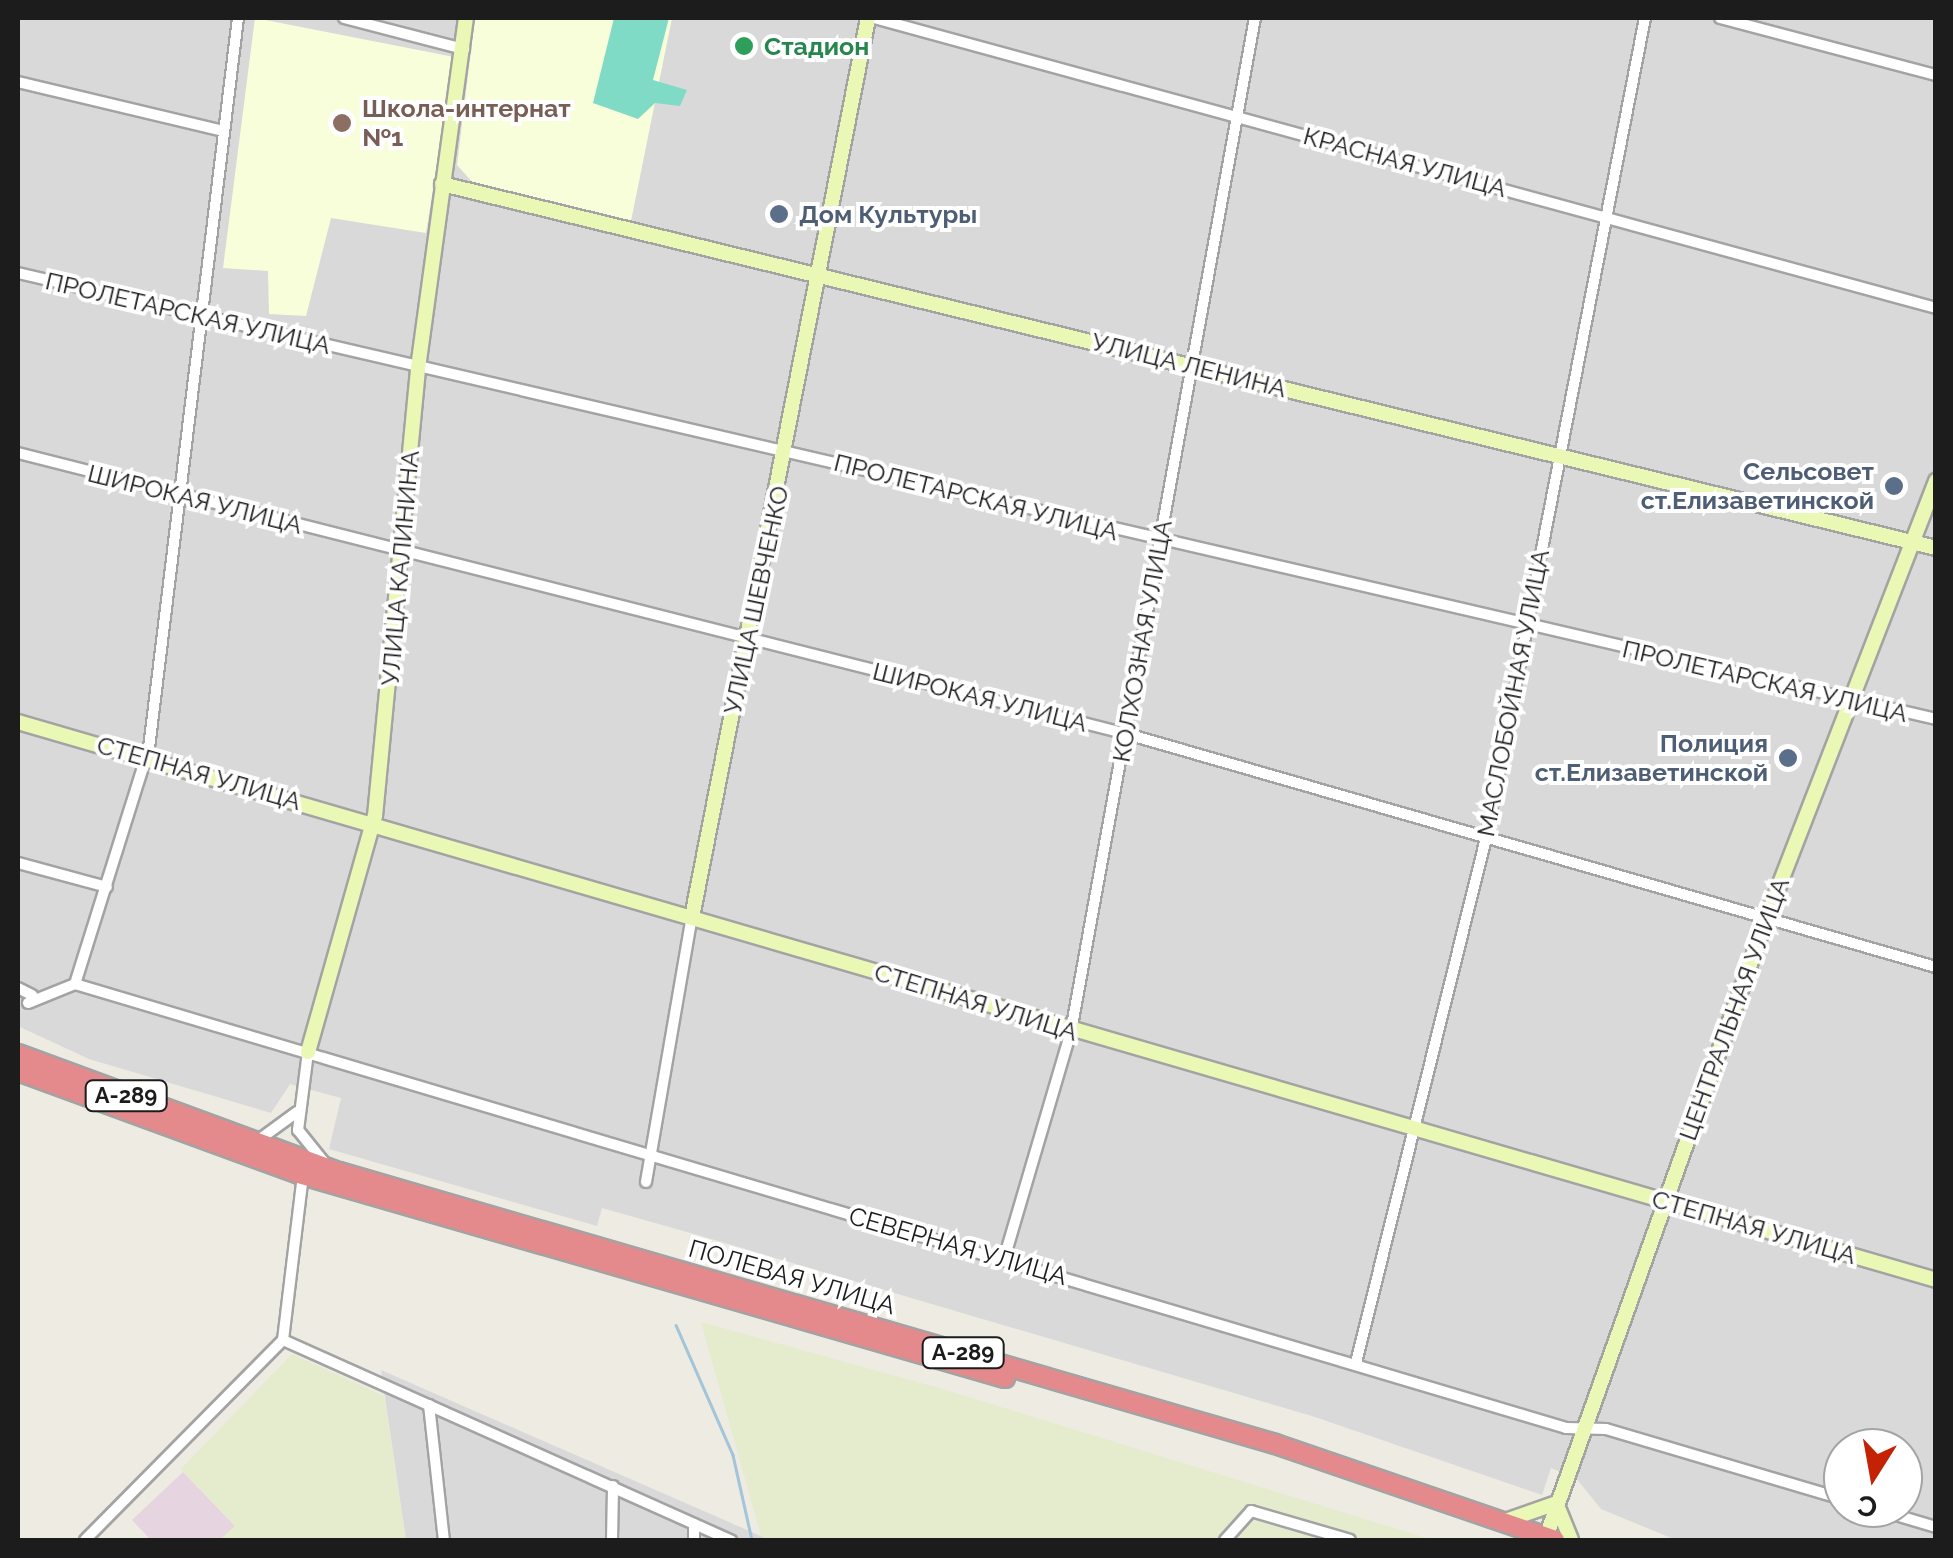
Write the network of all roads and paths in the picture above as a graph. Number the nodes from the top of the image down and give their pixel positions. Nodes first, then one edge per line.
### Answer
1 (238, 18) edge
2 (344, 18) edge
3 (466, 18) edge
4 (871, 18) edge
5 (1255, 18) edge
6 (1644, 18) edge
7 (1720, 18) edge
8 (464, 50) junction
9 (1936, 75) edge
10 (18, 82) edge
11 (1232, 117) junction
12 (223, 131) junction
13 (442, 184) junction
14 (1606, 214) junction
15 (18, 273) edge
16 (818, 274) junction
17 (1936, 308) edge
18 (197, 314) junction
19 (1189, 364) junction
20 (418, 368) junction
21 (787, 450) junction
22 (18, 453) edge
23 (1556, 455) junction
24 (1936, 481) edge
25 (176, 495) junction
26 (1160, 542) junction
27 (1914, 543) junction
28 (1936, 548) edge
29 (402, 550) junction
30 (1526, 628) junction
31 (747, 636) junction
32 (1850, 700) junction
33 (1936, 719) edge
34 (18, 722) edge
35 (1127, 734) junction
36 (145, 757) junction
37 (374, 825) junction
38 (1486, 838) junction
39 (18, 863) edge
40 (107, 888) junction
41 (1767, 916) junction
42 (692, 917) junction
43 (1936, 967) edge
44 (75, 984) junction
45 (18, 988) edge
46 (1071, 1031) junction
47 (308, 1052) junction
48 (18, 1054) edge
49 (18, 1071) edge
50 (298, 1111) junction
51 (1417, 1130) junction
52 (235, 1137) junction
53 (646, 1155) junction
54 (340, 1172) junction
55 (304, 1175) junction
56 (646, 1182) dead end
57 (1664, 1201) junction
58 (1004, 1259) junction
59 (1936, 1280) edge
60 (283, 1340) junction
61 (1356, 1363) junction
62 (429, 1405) junction
63 (1586, 1429) junction
64 (613, 1486) junction
65 (1823, 1494) edge
66 (1560, 1498) junction
67 (1498, 1520) junction
68 (694, 1524) junction
69 (1549, 1539) edge
70 (85, 1540) edge
71 (444, 1540) edge
72 (612, 1540) edge
73 (694, 1540) edge
74 (731, 1540) edge
75 (1225, 1540) edge
76 (1350, 1540) edge
77 (1522, 1540) edge
78 (1571, 1540) edge

1 - 12 street
2 - 8 street
3 - 8 street, УЛИЦА КАЛИНИНА
4 - 11 street, КРАСНАЯ УЛИЦА
4 - 16 street, УЛИЦА ШЕВЧЕНКО
5 - 11 street, КОЛХОЗНАЯ УЛИЦА
6 - 14 street, МАСЛОБОЙНАЯ УЛИЦА
7 - 9 street
8 - 13 street, УЛИЦА КАЛИНИНА
10 - 12 street
11 - 14 street, КРАСНАЯ УЛИЦА
11 - 19 street, КОЛХОЗНАЯ УЛИЦА
12 - 18 street
13 - 16 street, УЛИЦА ЛЕНИНА
13 - 20 street, УЛИЦА КАЛИНИНА
14 - 17 street, КРАСНАЯ УЛИЦА
14 - 23 street, МАСЛОБОЙНАЯ УЛИЦА
15 - 18 street, ПРОЛЕТАРСКАЯ УЛИЦА
16 - 19 street, УЛИЦА ЛЕНИНА
16 - 21 street, УЛИЦА ШЕВЧЕНКО
18 - 20 street, ПРОЛЕТАРСКАЯ УЛИЦА
18 - 25 street
19 - 23 street, УЛИЦА ЛЕНИНА
19 - 26 street, КОЛХОЗНАЯ УЛИЦА
20 - 21 street, ПРОЛЕТАРСКАЯ УЛИЦА
20 - 29 street, УЛИЦА КАЛИНИНА
21 - 26 street, ПРОЛЕТАРСКАЯ УЛИЦА
21 - 31 street, УЛИЦА ШЕВЧЕНКО
22 - 25 street, ШИРОКАЯ УЛИЦА
23 - 27 street, УЛИЦА ЛЕНИНА
23 - 30 street, МАСЛОБОЙНАЯ УЛИЦА
24 - 27 street, ЦЕНТРАЛЬНАЯ УЛИЦА
25 - 29 street, ШИРОКАЯ УЛИЦА
25 - 36 street
26 - 30 street, ПРОЛЕТАРСКАЯ УЛИЦА
26 - 35 street, КОЛХОЗНАЯ УЛИЦА
27 - 28 street, УЛИЦА ЛЕНИНА
27 - 32 street, ЦЕНТРАЛЬНАЯ УЛИЦА
29 - 31 street, ШИРОКАЯ УЛИЦА
29 - 37 street, УЛИЦА КАЛИНИНА
30 - 32 street, ПРОЛЕТАРСКАЯ УЛИЦА
30 - 38 street, МАСЛОБОЙНАЯ УЛИЦА
31 - 35 street, ШИРОКАЯ УЛИЦА
31 - 42 street, УЛИЦА ШЕВЧЕНКО
32 - 33 street, ПРОЛЕТАРСКАЯ УЛИЦА
32 - 41 street, ЦЕНТРАЛЬНАЯ УЛИЦА
34 - 36 street, СТЕПНАЯ УЛИЦА
35 - 38 street, ШИРОКАЯ УЛИЦА
35 - 46 street, КОЛХОЗНАЯ УЛИЦА
36 - 37 street, СТЕПНАЯ УЛИЦА
36 - 40 street
37 - 42 street, СТЕПНАЯ УЛИЦА
37 - 47 street, УЛИЦА КАЛИНИНА
38 - 41 street, ШИРОКАЯ УЛИЦА
38 - 51 street, МАСЛОБОЙНАЯ УЛИЦА
39 - 40 street
40 - 44 street
41 - 43 street, ШИРОКАЯ УЛИЦА
41 - 57 street, ЦЕНТРАЛЬНАЯ УЛИЦА
42 - 46 street, СТЕПНАЯ УЛИЦА
42 - 53 street, УЛИЦА ШЕВЧЕНКО
44 - 45 street
44 - 47 street, СЕВЕРНАЯ УЛИЦА
46 - 51 street, СТЕПНАЯ УЛИЦА
46 - 58 street, КОЛХОЗНАЯ УЛИЦА
47 - 50 street, УЛИЦА КАЛИНИНА
47 - 53 street, СЕВЕРНАЯ УЛИЦА
48 - 52 highway, ПОЛЕВАЯ УЛИЦА / А-289
49 - 55 highway, ПОЛЕВАЯ УЛИЦА / А-289
50 - 52 street
50 - 54 street, А-289
51 - 57 street, СТЕПНАЯ УЛИЦА
51 - 61 street, МАСЛОБОЙНАЯ УЛИЦА
52 - 54 highway, ПОЛЕВАЯ УЛИЦА / А-289
53 - 56 street, УЛИЦА ШЕВЧЕНКО
53 - 58 street, СЕВЕРНАЯ УЛИЦА
54 - 67 highway, ПОЛЕВАЯ УЛИЦА / А-289
55 - 60 street
55 - 77 highway, ПОЛЕВАЯ УЛИЦА / А-289
57 - 59 street, СТЕПНАЯ УЛИЦА
57 - 63 street, ЦЕНТРАЛЬНАЯ УЛИЦА
58 - 61 street, СЕВЕРНАЯ УЛИЦА
60 - 62 street
60 - 70 street
61 - 63 street, СЕВЕРНАЯ УЛИЦА
62 - 64 street
62 - 71 street
63 - 65 street, СЕВЕРНАЯ УЛИЦА
63 - 66 street, ЦЕНТРАЛЬНАЯ УЛИЦА
64 - 68 street
64 - 72 street
66 - 67 street
66 - 69 street, ЦЕНТРАЛЬНАЯ УЛИЦА
66 - 78 street
67 - 69 highway, ПОЛЕВАЯ УЛИЦА / А-289
68 - 73 street
68 - 74 street
75 - 76 street

